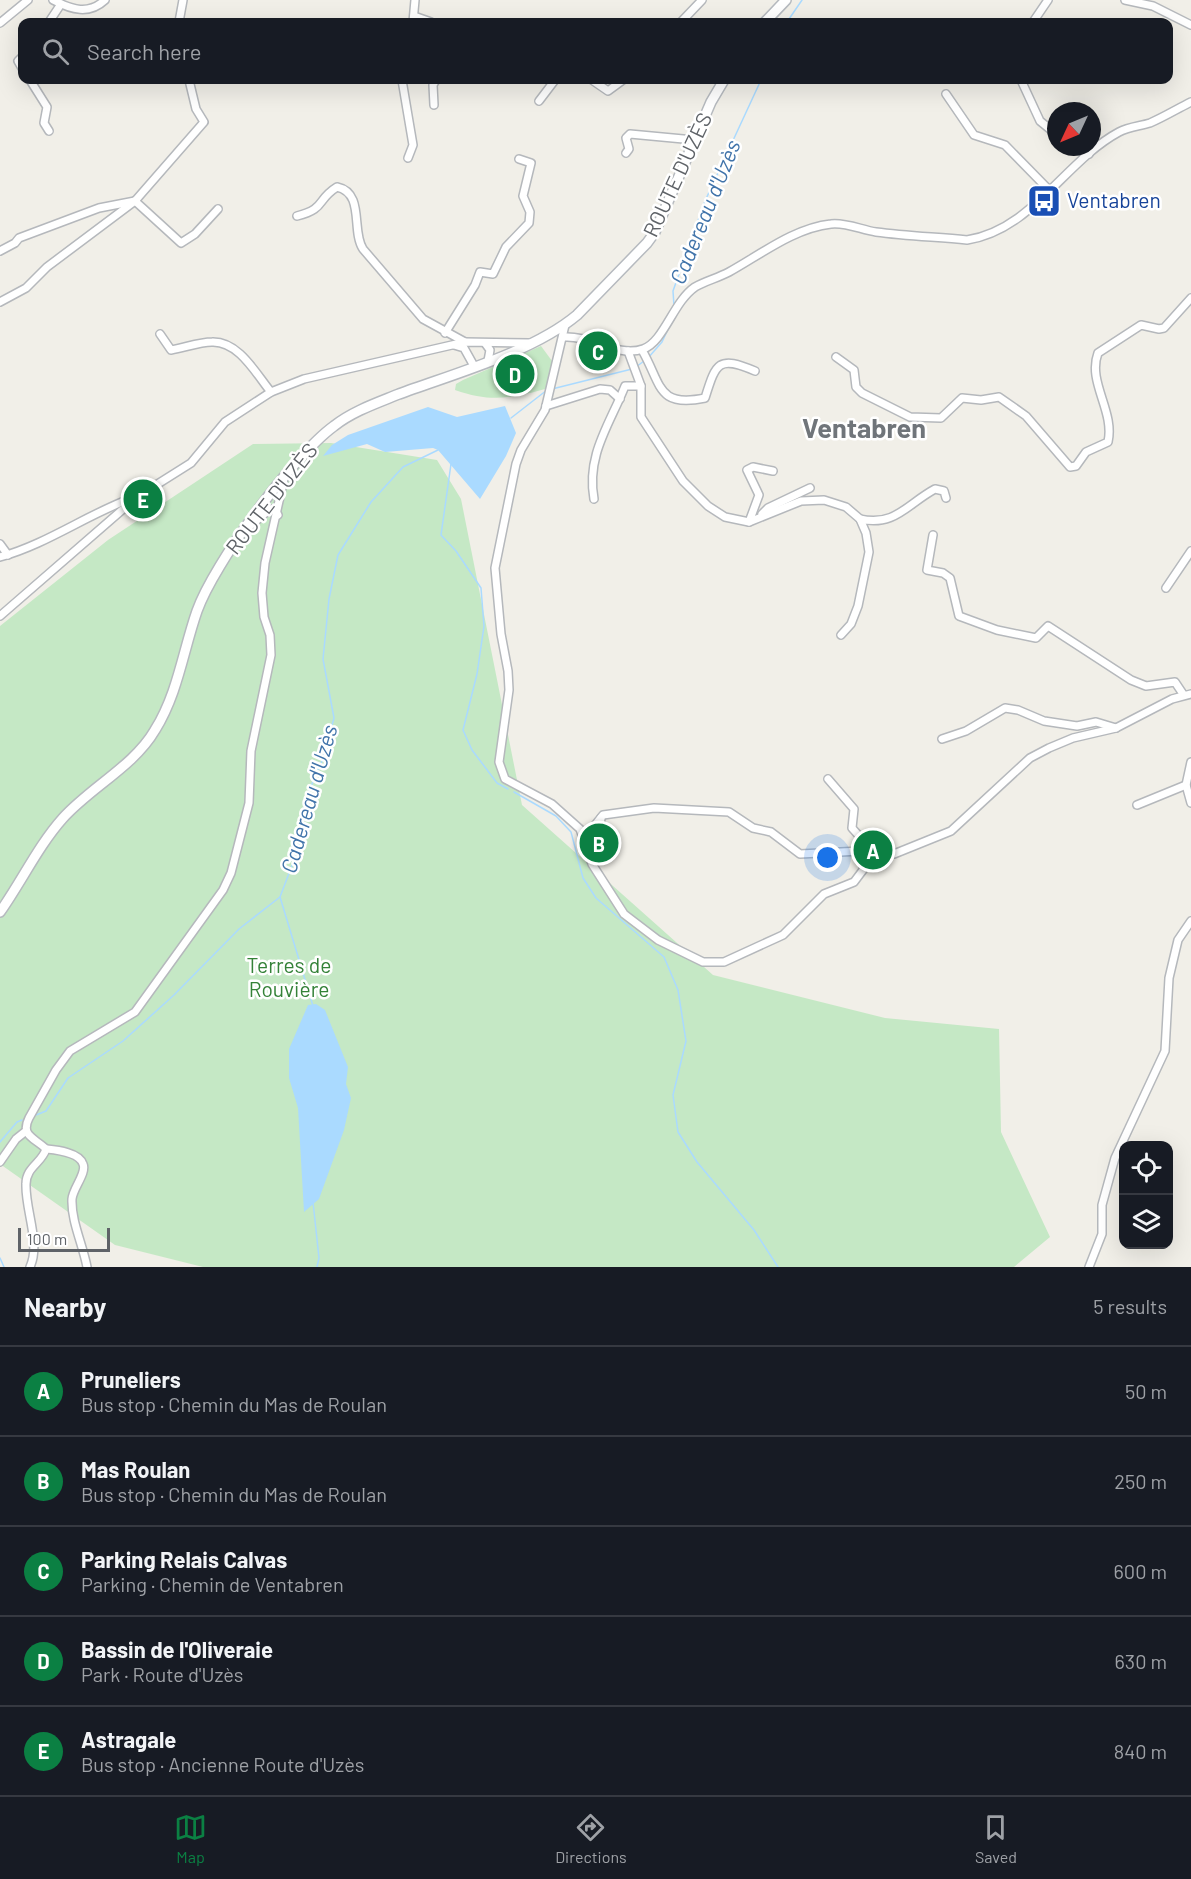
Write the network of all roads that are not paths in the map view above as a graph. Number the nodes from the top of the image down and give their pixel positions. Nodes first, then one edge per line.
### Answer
1 (28, 0) edge
2 (53, 0) edge
3 (105, 0) edge
4 (183, 0) edge
5 (415, 0) edge
6 (702, 0) edge
7 (786, 0) edge
8 (1048, 0) edge
9 (1125, 0) edge
10 (61, 4) junction
11 (52, 18) edge
12 (180, 18) edge
13 (413, 18) edge
14 (685, 18) edge
15 (769, 18) edge
16 (1036, 18) edge
17 (0, 23) edge
18 (1191, 25) edge
19 (33, 84) edge
20 (190, 84) edge
21 (403, 84) edge
22 (434, 84) edge
23 (552, 84) edge
24 (598, 84) edge
25 (618, 84) edge
26 (722, 84) edge
27 (1024, 84) edge
28 (946, 94) dead end
29 (539, 101) dead end
30 (1191, 102) edge
31 (434, 105) dead end
32 (1047, 127) edge
33 (49, 131) dead end
34 (694, 140) junction
35 (1101, 145) edge
36 (626, 153) dead end
37 (1087, 156) edge
38 (408, 158) dead end
39 (519, 159) dead end
40 (1051, 192) junction
41 (135, 201) junction
42 (218, 209) dead end
43 (297, 216) dead end
44 (0, 251) edge
45 (1191, 298) edge
46 (0, 302) edge
47 (565, 325) junction
48 (160, 333) dead end
49 (445, 333) junction
50 (564, 337) junction
51 (465, 342) junction
52 (477, 342) junction
53 (486, 343) junction
54 (530, 343) junction
55 (452, 345) junction
56 (642, 350) junction
57 (628, 351) junction
58 (470, 355) junction
59 (836, 357) dead end
60 (488, 361) junction
61 (474, 366) junction
62 (755, 371) dead end
63 (641, 386) junction
64 (271, 392) junction
65 (620, 399) junction
66 (546, 406) junction
67 (773, 471) dead end
68 (284, 479) junction
69 (810, 488) dead end
70 (272, 495) junction
71 (137, 497) junction
72 (946, 498) dead end
73 (594, 499) dead end
74 (280, 503) junction
75 (278, 515) junction
76 (760, 515) junction
77 (860, 519) junction
78 (749, 522) junction
79 (246, 530) junction
80 (933, 535) dead end
81 (0, 544) edge
82 (1191, 551) edge
83 (8, 555) junction
84 (0, 557) edge
85 (1166, 588) dead end
86 (0, 616) edge
87 (840, 635) dead end
88 (1187, 694) edge
89 (1116, 728) junction
90 (942, 739) dead end
91 (1191, 762) edge
92 (828, 779) dead end
93 (1186, 785) junction
94 (1191, 803) edge
95 (1137, 805) dead end
96 (586, 842) junction
97 (869, 852) junction
98 (0, 912) edge
99 (1191, 921) edge
100 (26, 1131) junction
101 (46, 1149) junction
102 (1115, 1158) junction
103 (1119, 1160) edge
104 (0, 1162) edge
105 (30, 1267) edge
106 (87, 1267) edge
107 (1089, 1267) edge

1 - 17 street
2 - 10 street
3 - 10 street
4 - 12 street
5 - 13 street
6 - 14 street
7 - 15 main road
8 - 16 street
9 - 18 street
10 - 11 street
19 - 33 street
20 - 41 street
21 - 38 street
22 - 31 street
23 - 29 street
24 - 25 street
26 - 34 main road, ROUTE D'UZÈS
27 - 32 street
28 - 40 street
30 - 35 street
34 - 36 street
34 - 47 main road, ROUTE D'UZÈS
37 - 40 street
39 - 49 street
40 - 56 street
41 - 42 street
41 - 44 street
41 - 46 street
43 - 49 street
45 - 59 street
47 - 50 street
47 - 54 main road, ROUTE D'UZÈS
48 - 64 street
49 - 51 street
50 - 57 street
50 - 66 street
51 - 52 street
51 - 55 street
52 - 53 street
52 - 58 street
53 - 54 street
53 - 60 street
54 - 60 main road, ROUTE D'UZÈS
55 - 58 street
55 - 64 street
56 - 57 street
56 - 62 street
57 - 63 street
58 - 61 street
60 - 61 main road, ROUTE D'UZÈS
61 - 68 main road, ROUTE D'UZÈS
63 - 65 street
63 - 78 street
64 - 71 street
65 - 66 street
65 - 73 street
66 - 96 street
67 - 78 street
68 - 70 main road, ROUTE D'UZÈS
68 - 74 street
69 - 76 street
70 - 74 street
70 - 75 street
70 - 79 main road, ROUTE D'UZÈS
71 - 83 street
71 - 86 street
72 - 77 street
74 - 75 street
75 - 79 street
75 - 100 street
76 - 77 street
76 - 78 street
77 - 87 street
79 - 98 main road, ROUTE D'UZÈS
80 - 88 street
81 - 83 street
82 - 85 street
83 - 84 street
88 - 89 street
89 - 90 street
89 - 97 street
91 - 93 street
92 - 97 street
93 - 94 street
93 - 95 street
96 - 97 street
96 - 97 street
99 - 102 street
100 - 101 street
100 - 104 street
101 - 105 street
101 - 106 street
102 - 103 street
102 - 107 street

